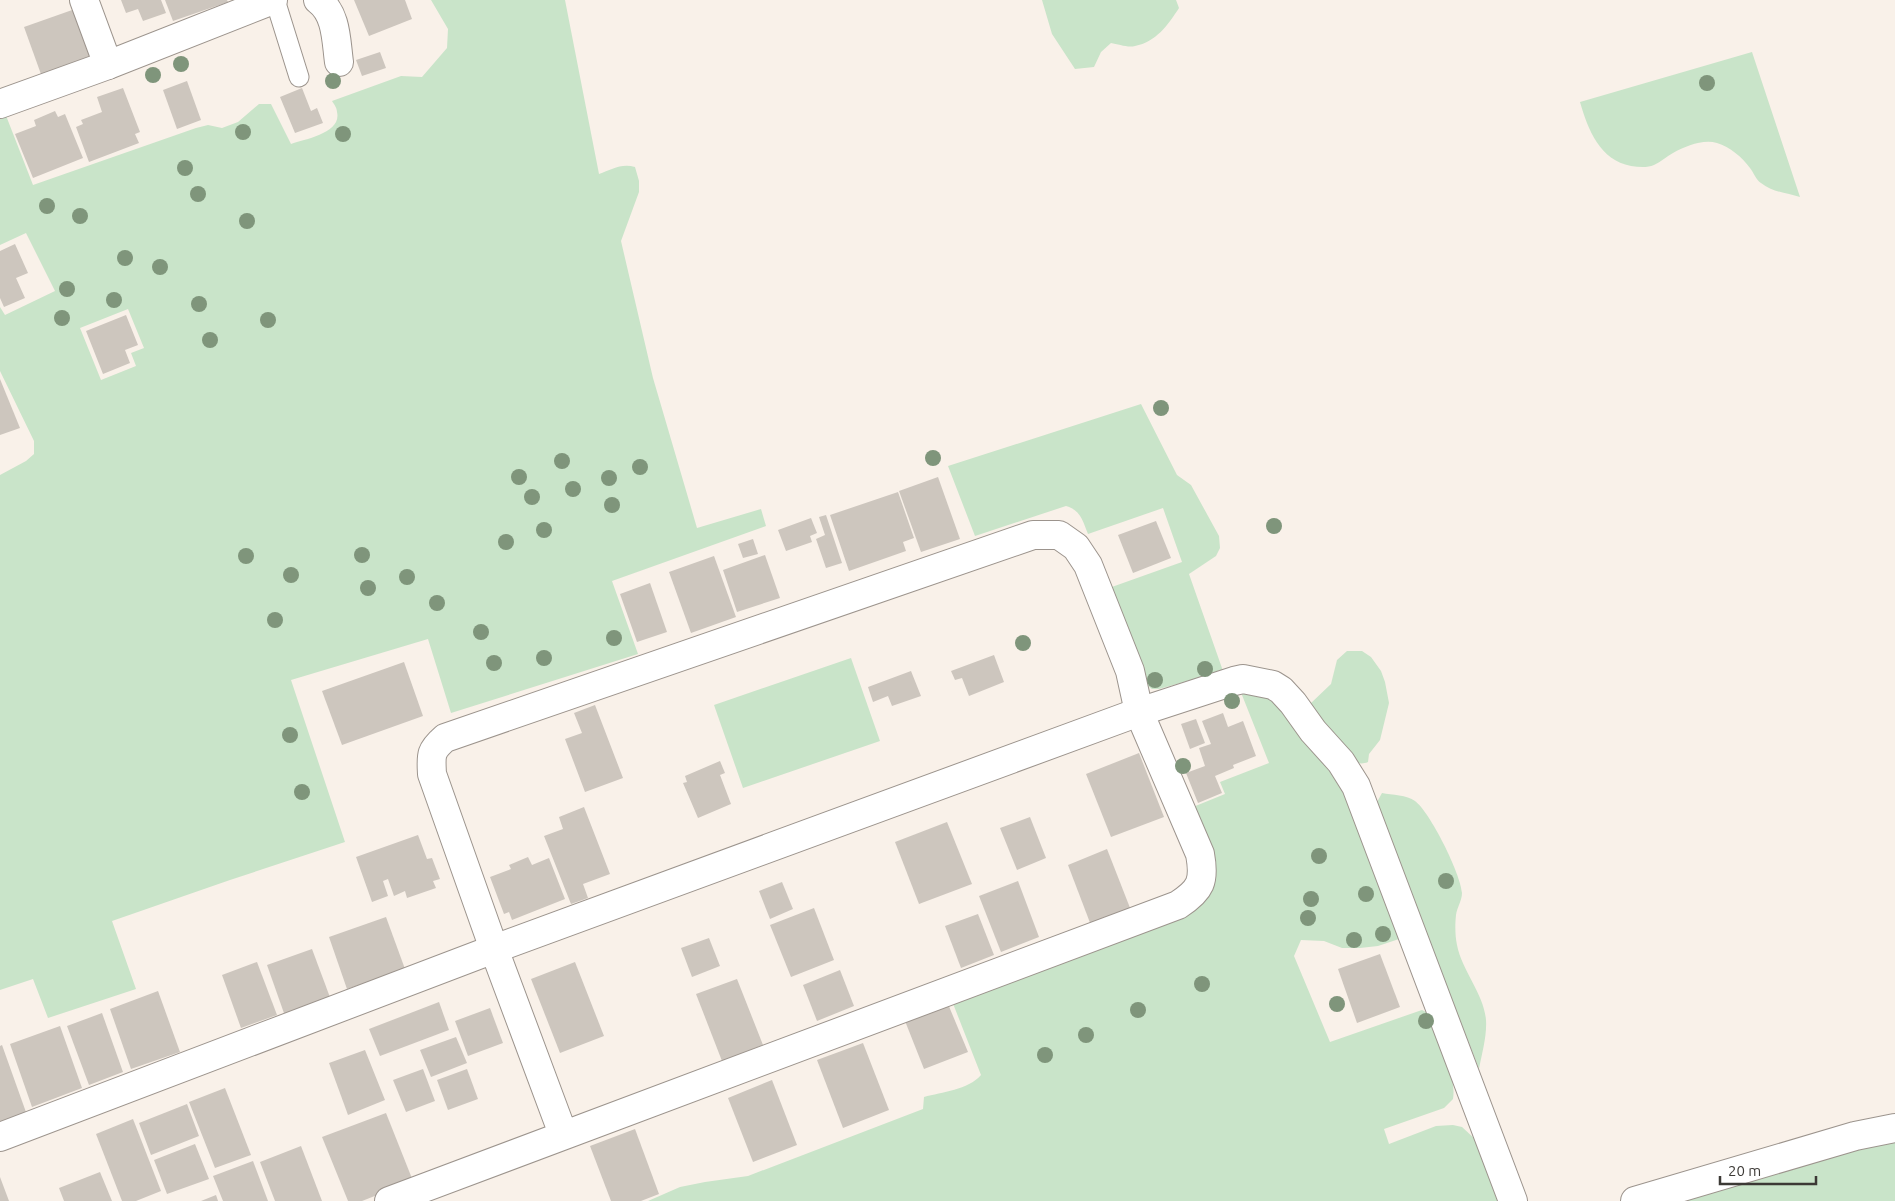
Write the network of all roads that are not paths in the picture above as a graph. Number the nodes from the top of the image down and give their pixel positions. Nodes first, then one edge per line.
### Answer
1 (84, 0) edge
2 (318, 0) edge
3 (265, 1) edge
4 (338, 62) dead end
5 (108, 65) junction
6 (300, 77) dead end
7 (0, 104) edge
8 (1139, 712) junction
9 (494, 949) junction
10 (1895, 1128) edge
11 (563, 1134) junction
12 (0, 1137) edge
13 (389, 1201) edge
14 (1513, 1201) edge
15 (1635, 1201) edge

1 - 5 street
2 - 4 street
3 - 5 street
3 - 6 lane
5 - 7 street
8 - 9 street
8 - 9 street
8 - 11 street
8 - 14 street
9 - 11 street
9 - 12 street
10 - 15 street
11 - 13 street

